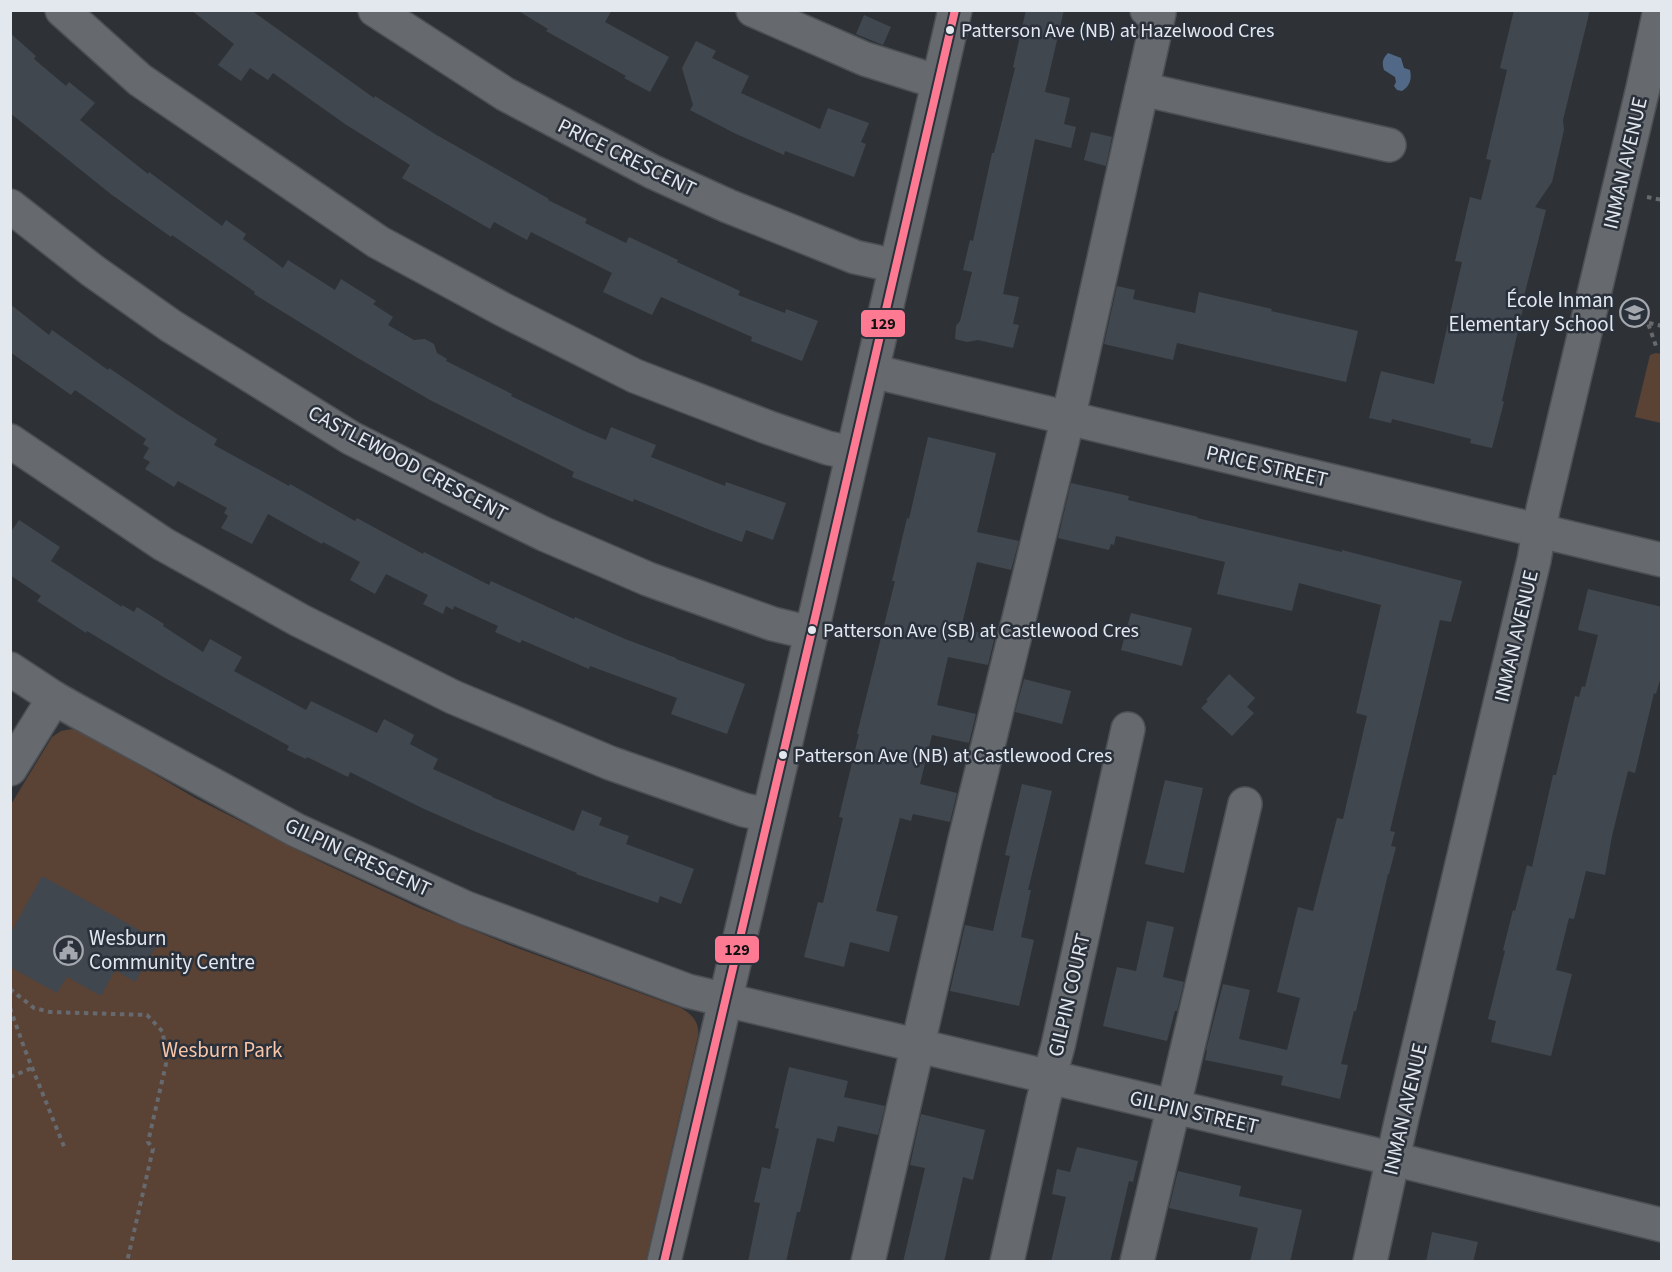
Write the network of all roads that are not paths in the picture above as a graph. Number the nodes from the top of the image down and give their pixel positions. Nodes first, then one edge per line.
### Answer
1 (62, 10) edge
2 (375, 10) edge
3 (753, 10) edge
4 (955, 10) edge
5 (1147, 10) edge
6 (1660, 10) edge
7 (1655, 61) edge
8 (938, 82) junction
9 (1142, 89) junction
10 (1389, 145) dead end
11 (10, 206) edge
12 (896, 266) junction
13 (872, 371) junction
14 (1067, 419) junction
15 (10, 441) edge
16 (852, 453) junction
17 (1539, 531) junction
18 (1662, 560) edge
19 (812, 633) junction
20 (10, 669) edge
21 (54, 698) junction
22 (1128, 729) dead end
23 (10, 769) edge
24 (1245, 804) dead end
25 (768, 815) junction
26 (725, 1001) junction
27 (918, 1045) junction
28 (1050, 1077) junction
29 (1174, 1108) junction
30 (1394, 1159) junction
31 (1662, 1225) edge
32 (664, 1262) edge
33 (868, 1262) edge
34 (1007, 1262) edge
35 (1137, 1262) edge
36 (1370, 1262) edge

1 - 16 street
2 - 12 street, PRICE CRESCENT
3 - 8 street
4 - 8 street
5 - 9 street
6 - 7 street, INMAN AVENUE
7 - 17 street, INMAN AVENUE
8 - 12 street
9 - 10 street
9 - 14 street
11 - 19 street, CASTLEWOOD CRESCENT
12 - 13 street
13 - 14 street, PRICE STREET
13 - 16 street
14 - 17 street, PRICE STREET
14 - 27 street
15 - 25 street
16 - 19 street
17 - 18 street, PRICE STREET
17 - 30 street, INMAN AVENUE
19 - 25 street
20 - 21 street, GILPIN CRESCENT
21 - 23 street
21 - 26 street, GILPIN CRESCENT
22 - 28 street, GILPIN COURT
24 - 29 street
25 - 26 street
26 - 27 street, GILPIN STREET
26 - 32 street
27 - 28 street, GILPIN STREET
27 - 33 street
28 - 29 street, GILPIN STREET
28 - 34 street, GILPIN COURT
29 - 30 street, GILPIN STREET
29 - 35 street
30 - 31 street, GILPIN STREET
30 - 36 street, INMAN AVENUE

